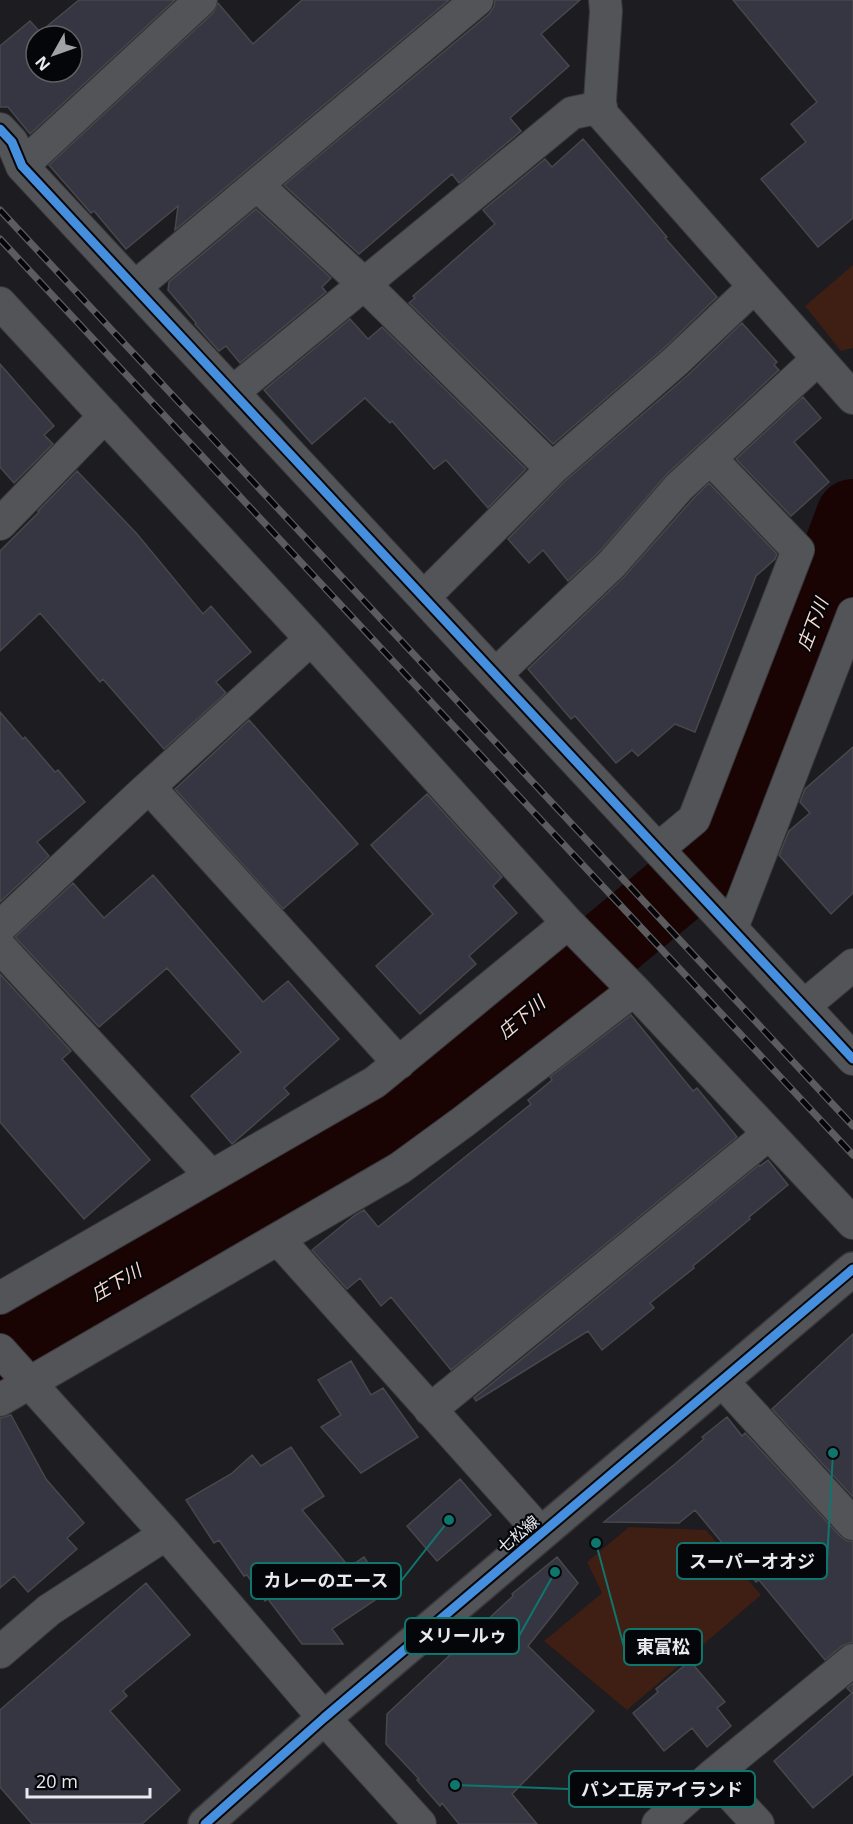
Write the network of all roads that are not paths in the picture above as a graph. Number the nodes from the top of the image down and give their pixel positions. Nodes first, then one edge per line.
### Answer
1 (201, 0) edge
2 (477, 0) edge
3 (610, 4) edge
4 (601, 107) junction
5 (0, 129) edge
6 (22, 166) junction
7 (257, 185) junction
8 (363, 283) junction
9 (754, 286) junction
10 (135, 287) junction
11 (0, 303) edge
12 (818, 358) junction
13 (233, 392) junction
14 (853, 398) edge
15 (105, 416) junction
16 (710, 458) junction
17 (552, 469) junction
18 (0, 524) edge
19 (424, 597) junction
20 (853, 614) edge
21 (311, 639) junction
22 (496, 674) junction
23 (149, 787) junction
24 (663, 854) junction
25 (0, 927) edge
26 (732, 928) junction
27 (574, 929) junction
28 (0, 947) edge
29 (853, 964) edge
30 (627, 982) junction
31 (804, 1006) junction
32 (853, 1059) edge
33 (399, 1063) junction
34 (769, 1134) junction
35 (212, 1176) junction
36 (853, 1223) edge
37 (278, 1239) junction
38 (853, 1269) edge
39 (0, 1298) edge
40 (16, 1367) edge
41 (722, 1381) junction
42 (0, 1400) edge
43 (430, 1410) junction
44 (853, 1524) edge
45 (541, 1533) junction
46 (166, 1534) junction
47 (0, 1652) edge
48 (853, 1660) edge
49 (324, 1718) junction
50 (713, 1775) junction
51 (205, 1824) edge
52 (420, 1824) edge
53 (658, 1824) edge
54 (758, 1824) edge

1 - 6 street
2 - 7 street
3 - 4 street
4 - 8 street
4 - 9 street
5 - 6 street
6 - 10 street
7 - 8 street
7 - 10 street
8 - 13 street
8 - 17 street
9 - 12 street
9 - 17 street
10 - 13 street
11 - 15 street
12 - 14 street
12 - 16 street
13 - 19 street
15 - 18 street
15 - 21 street
16 - 22 street
16 - 24 street
17 - 19 street
19 - 22 street
20 - 26 street
21 - 23 street
21 - 27 street
22 - 24 street
23 - 25 street
23 - 33 street
24 - 26 street
26 - 31 street
27 - 30 street
27 - 33 street
28 - 35 street
29 - 31 street
30 - 34 street
30 - 37 street
31 - 32 street
33 - 35 street
34 - 36 street
34 - 43 street
35 - 39 street
37 - 40 street
37 - 43 street
38 - 41 street, 七松線
40 - 42 street
40 - 46 street
41 - 44 street
41 - 45 street, 七松線
43 - 45 street
45 - 49 street, 七松線
46 - 47 street
46 - 49 street
48 - 50 street
49 - 51 street, 七松線
49 - 52 street
50 - 53 street
50 - 54 street

